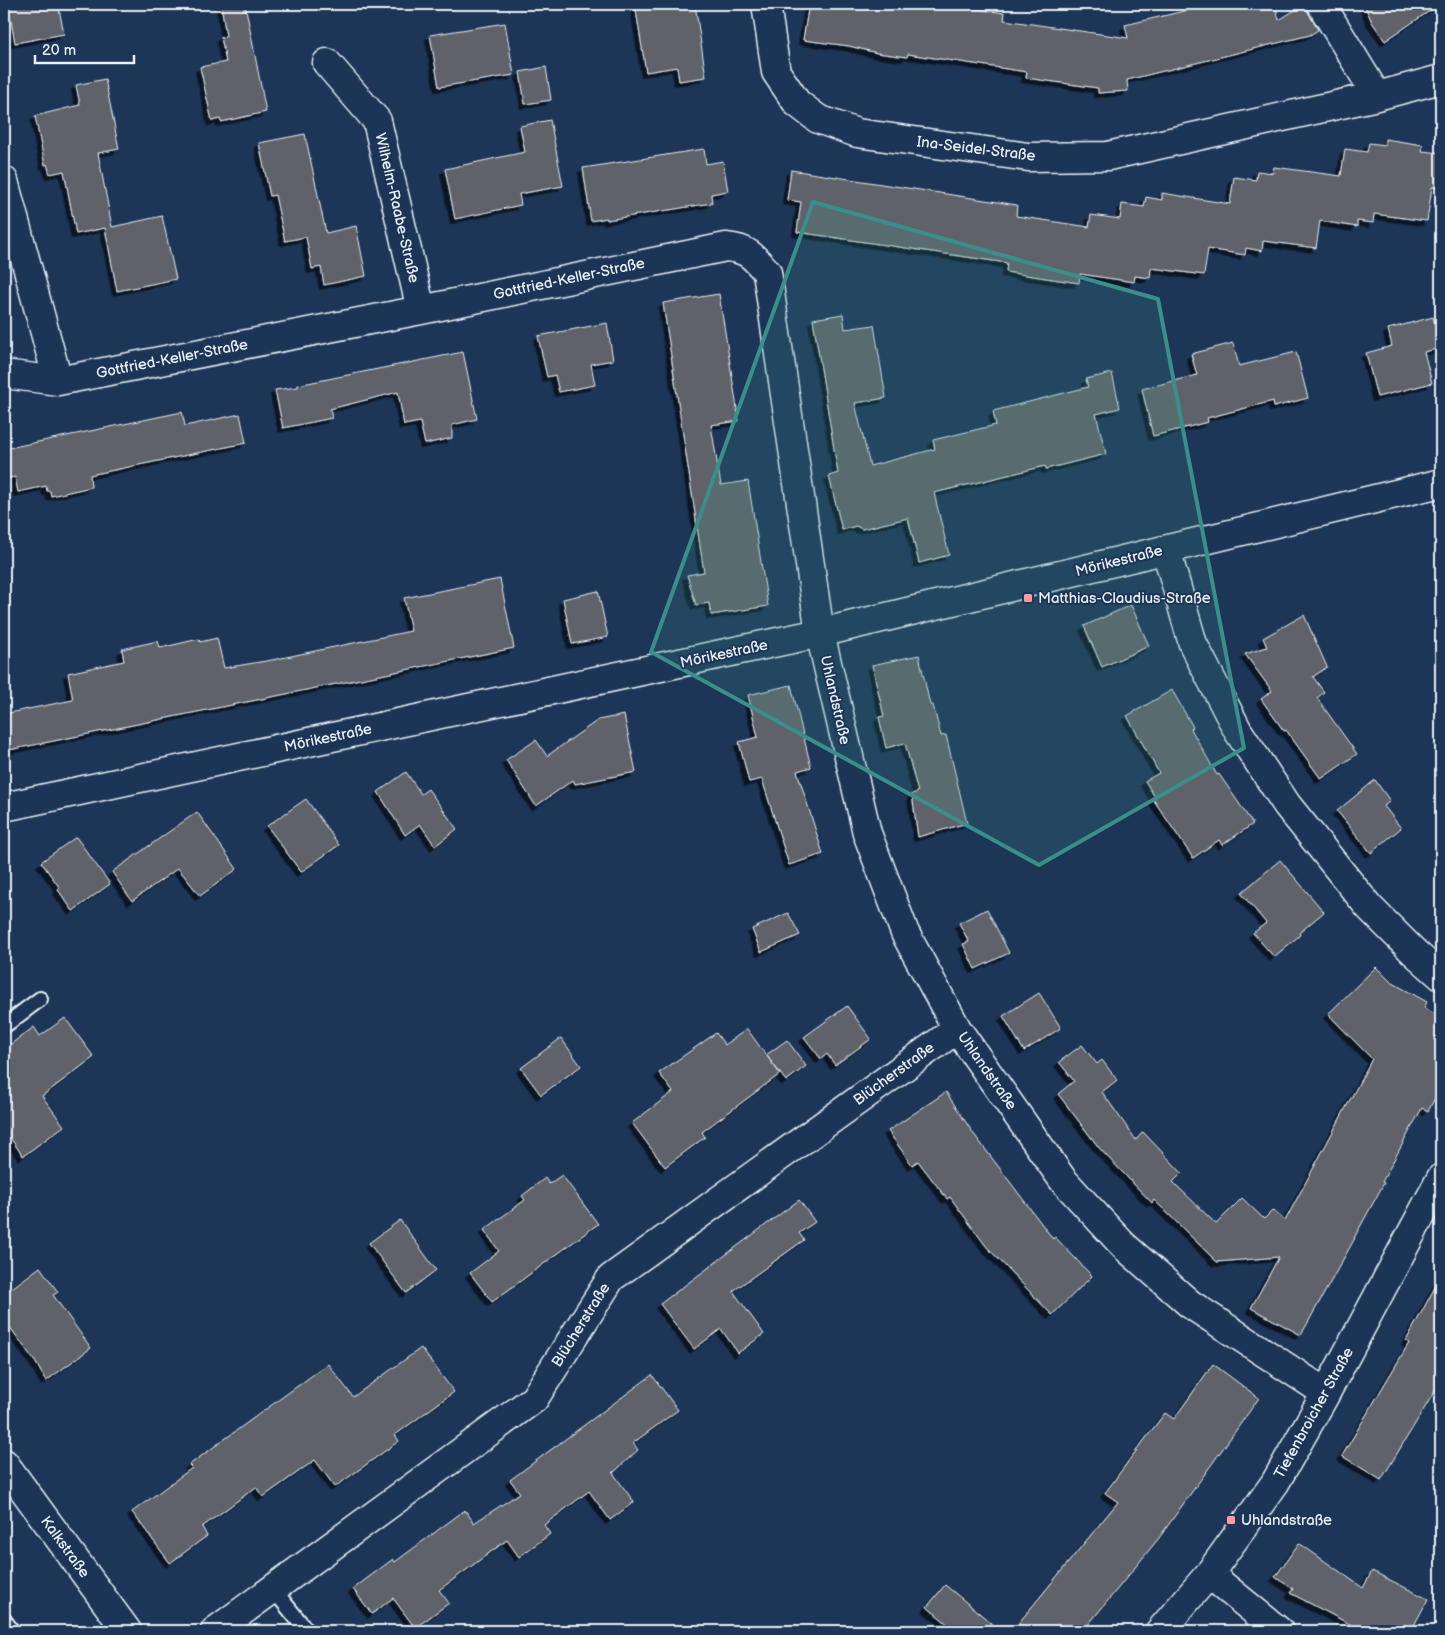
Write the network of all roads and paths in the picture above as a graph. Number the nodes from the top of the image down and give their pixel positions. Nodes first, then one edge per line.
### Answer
1 (766, 4) edge
2 (1321, 4) edge
3 (327, 63) dead end
4 (1441, 79) edge
5 (1377, 96) junction
6 (4, 181) edge
7 (421, 310) junction
8 (4, 374) edge
9 (58, 382) junction
10 (1441, 483) edge
11 (1166, 550) junction
12 (820, 633) junction
13 (4, 808) edge
14 (1441, 976) edge
15 (40, 999) dead end
16 (4, 1026) edge
17 (956, 1029) junction
18 (1441, 1178) edge
19 (1326, 1393) junction
20 (4, 1463) edge
21 (1209, 1574) junction
22 (273, 1589) junction
23 (4, 1620) edge
24 (12, 1631) edge
25 (127, 1631) edge
26 (215, 1631) edge
27 (307, 1631) edge
28 (1160, 1631) edge
29 (1279, 1631) edge

1 - 5 street, Ina-Seidel-Straße
2 - 5 street
3 - 7 street, Wilhelm-Raabe-Straße
4 - 5 street, Ina-Seidel-Straße
6 - 9 street
7 - 9 street, Gottfried-Keller-Straße
7 - 12 street, Gottfried-Keller-Straße
8 - 9 street, Gottfried-Keller-Straße
10 - 11 street, Mörikestraße
11 - 12 street, Mörikestraße
11 - 14 street
12 - 13 street, Mörikestraße
12 - 17 street, Uhlandstraße
15 - 16 lane
17 - 19 street, Uhlandstraße
17 - 22 street, Blücherstraße
18 - 19 street, Tiefenbroicher Straße
19 - 21 street, Tiefenbroicher Straße
20 - 25 street, Kalkstraße
21 - 28 street, Tiefenbroicher Straße
21 - 29 street
22 - 26 street, Blücherstraße
22 - 27 lane
23 - 24 lane

